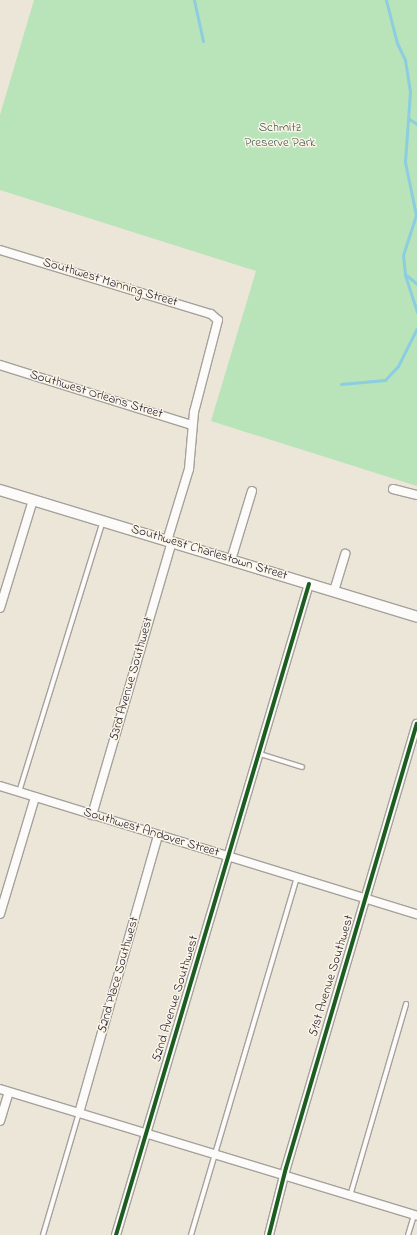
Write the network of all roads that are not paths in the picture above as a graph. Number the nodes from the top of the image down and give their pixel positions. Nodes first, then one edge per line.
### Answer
1 (0, 250) edge
2 (218, 320) joint
3 (0, 365) edge
4 (192, 425) junction
5 (393, 489) dead end
6 (0, 490) edge
7 (252, 491) dead end
8 (417, 495) edge
9 (33, 500) junction
10 (103, 520) junction
11 (170, 542) junction
12 (345, 554) dead end
13 (231, 560) junction
14 (310, 584) junction
15 (334, 592) junction
16 (0, 608) edge
17 (417, 617) edge
18 (417, 724) edge
19 (260, 754) junction
20 (302, 767) dead end
21 (0, 786) edge
22 (19, 792) junction
23 (35, 797) junction
24 (92, 815) junction
25 (158, 836) junction
26 (229, 858) junction
27 (297, 878) junction
28 (365, 898) junction
29 (0, 914) edge
30 (417, 914) edge
31 (406, 1004) dead end
32 (0, 1089) edge
33 (9, 1092) junction
34 (79, 1113) junction
35 (0, 1121) edge
36 (146, 1134) junction
37 (215, 1155) junction
38 (284, 1177) junction
39 (350, 1196) junction
40 (416, 1215) edge
41 (43, 1235) edge
42 (116, 1235) edge
43 (191, 1235) edge
44 (269, 1235) edge
45 (408, 1235) edge

1 - 2 street, Southwest Manning Street
2 - 4 street, 53rd Avenue Southwest
3 - 4 street, Southwest Orleans Street
4 - 11 street, 53rd Avenue Southwest
5 - 8 street
6 - 9 street, Southwest Charlestown Street
7 - 13 street
9 - 10 street, Southwest Charlestown Street
9 - 16 street
10 - 11 street, Southwest Charlestown Street
10 - 22 lane
11 - 13 street, Southwest Charlestown Street
11 - 24 street, 53rd Avenue Southwest
12 - 15 street
13 - 14 street, Southwest Charlestown Street
14 - 15 street, Southwest Charlestown Street
14 - 19 street, 52nd Avenue Southwest
15 - 17 street, Southwest Charlestown Street
18 - 28 street, 51st Avenue Southwest
19 - 20 lane
19 - 26 street, 52nd Avenue Southwest
21 - 22 street, Southwest Andover Street
22 - 23 street, Southwest Andover Street
23 - 24 street, Southwest Andover Street
23 - 29 street
24 - 25 street, Southwest Andover Street
25 - 26 street, Southwest Andover Street
25 - 34 street, 52nd Place Southwest
26 - 27 street, Southwest Andover Street
26 - 36 street, 52nd Avenue Southwest
27 - 28 street, Southwest Andover Street
27 - 37 lane
28 - 30 street, Southwest Andover Street
28 - 38 street, 51st Avenue Southwest
31 - 39 lane
32 - 33 street
33 - 34 street
33 - 35 street
34 - 36 street
34 - 41 lane
36 - 37 street
36 - 42 street, 52nd Avenue Southwest
37 - 38 street
37 - 43 lane
38 - 39 street
38 - 44 street, 51st Avenue Southwest
39 - 40 street
40 - 45 lane

